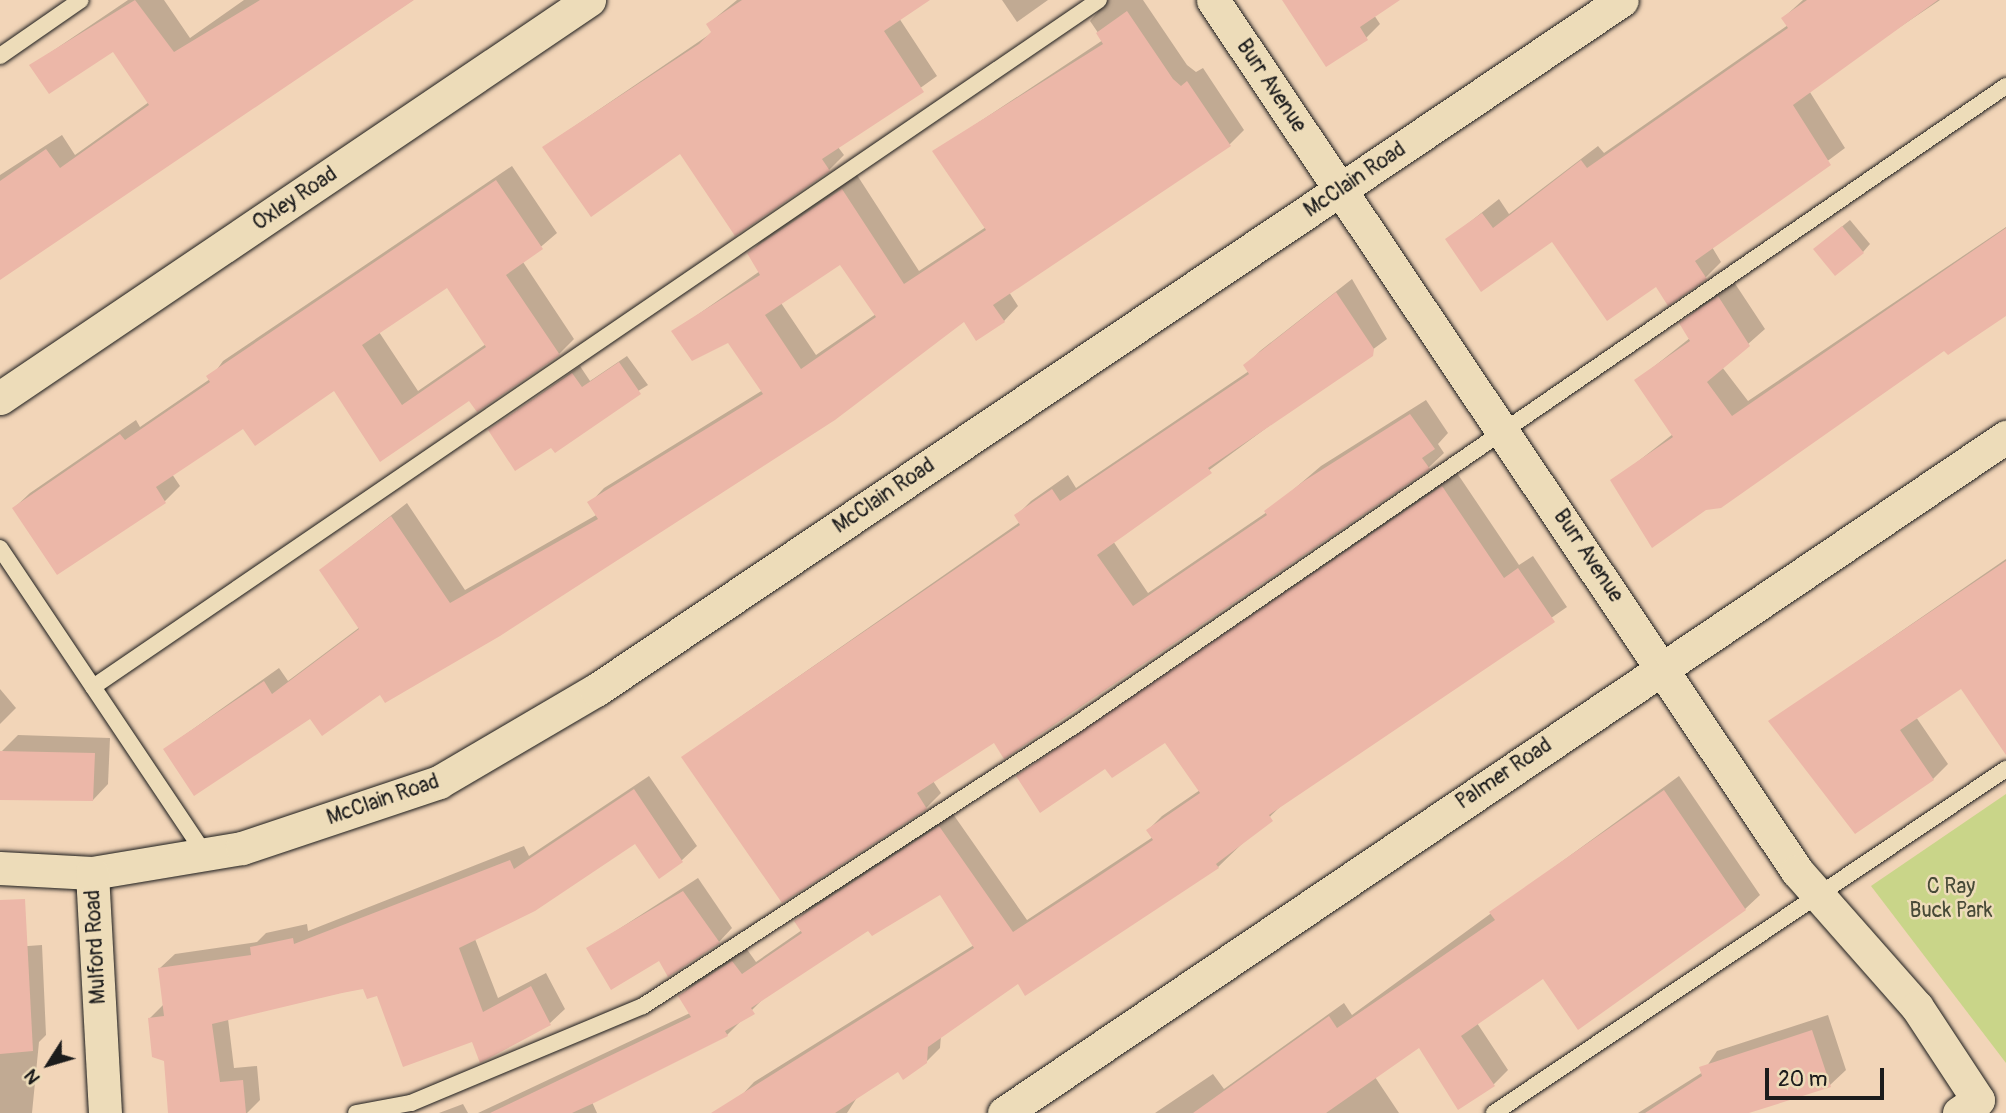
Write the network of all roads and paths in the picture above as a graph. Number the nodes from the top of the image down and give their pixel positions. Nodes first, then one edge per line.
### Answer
1 (81, 0) edge
2 (589, 0) edge
3 (1099, 0) edge
4 (1213, 0) edge
5 (1622, 0) edge
6 (0, 55) edge
7 (2006, 86) edge
8 (1341, 188) junction
9 (0, 398) edge
10 (1502, 427) junction
11 (2006, 437) edge
12 (0, 548) edge
13 (1662, 667) junction
14 (93, 687) junction
15 (2006, 769) edge
16 (205, 854) junction
17 (0, 868) edge
18 (92, 873) junction
19 (1818, 894) junction
20 (1969, 1106) edge
21 (105, 1113) edge
22 (355, 1113) edge
23 (1004, 1113) edge
24 (1494, 1113) edge

1 - 6 lane
2 - 9 street, Oxley Road
3 - 14 lane
4 - 8 street, Burr Avenue
5 - 8 street, McClain Road
7 - 10 lane
8 - 10 street, Burr Avenue
8 - 16 street, McClain Road
10 - 13 street, Burr Avenue
10 - 22 lane
11 - 13 street, Palmer Road
12 - 14 lane
13 - 19 street, Burr Avenue
13 - 23 street, Palmer Road
14 - 16 lane
15 - 19 lane
16 - 18 street, McClain Road
17 - 18 street, Mulford Road
18 - 21 street, Mulford Road
19 - 20 street, Burr Avenue
19 - 24 lane

